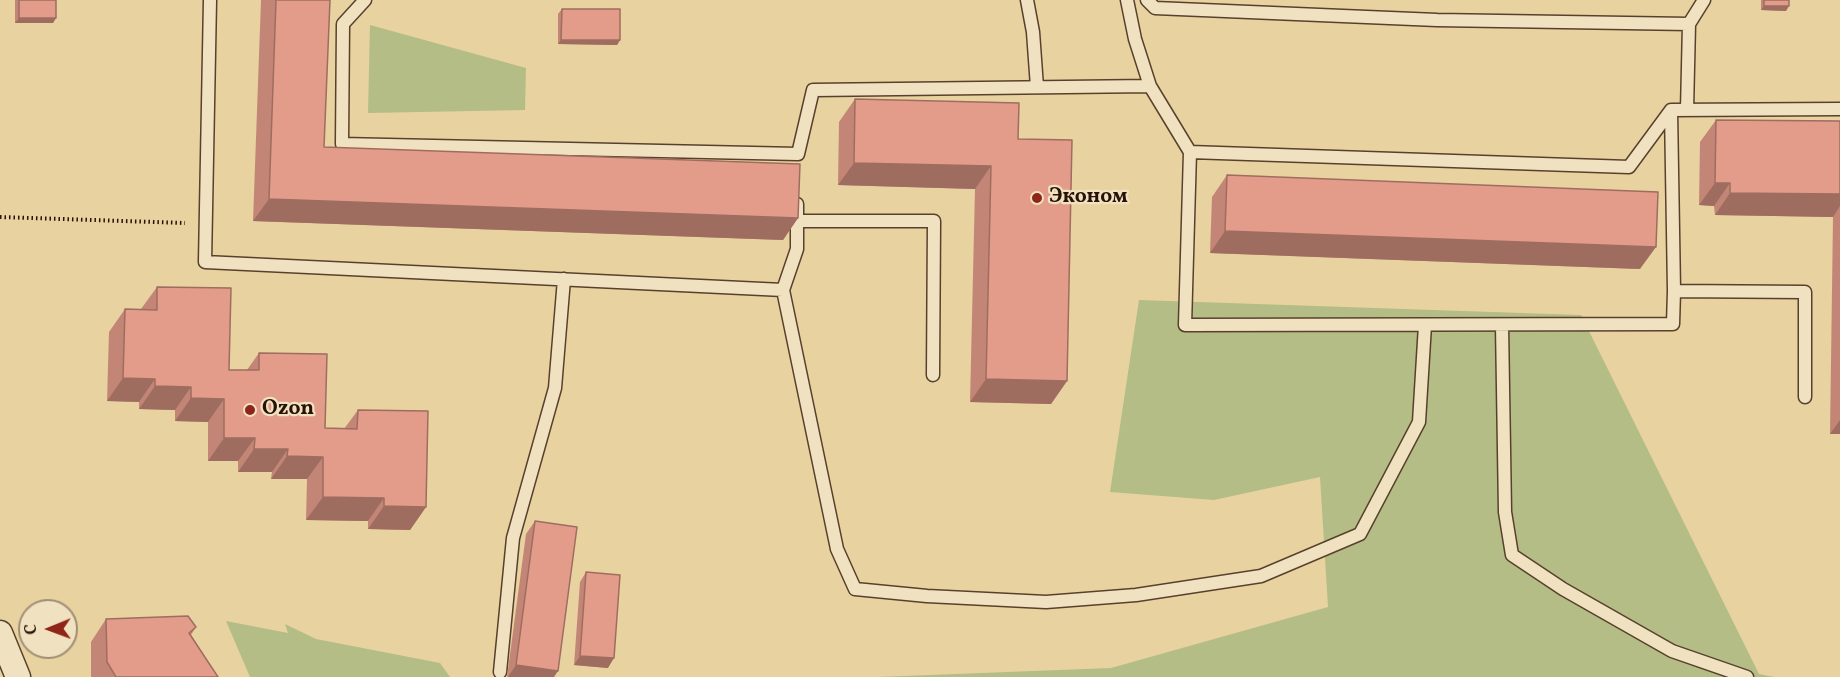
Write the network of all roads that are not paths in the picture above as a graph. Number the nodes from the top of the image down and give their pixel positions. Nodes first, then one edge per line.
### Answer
1 (210, 0) edge
2 (366, 0) edge
3 (1027, 0) edge
4 (1127, 0) edge
5 (1147, 0) edge
6 (1704, 0) edge
7 (1689, 24) junction
8 (1150, 86) junction
9 (1037, 87) junction
10 (1840, 109) edge
11 (1687, 110) junction
12 (1671, 111) junction
13 (1190, 152) junction
14 (798, 188) edge
15 (797, 221) junction
16 (564, 279) junction
17 (783, 290) junction
18 (1674, 291) junction
19 (1425, 325) junction
20 (1502, 325) junction
21 (933, 375) dead end
22 (1805, 397) dead end
23 (0, 633) edge
24 (500, 672) dead end
25 (18, 677) edge
26 (1747, 677) edge

1 - 16 lane
2 - 9 lane
3 - 9 lane
4 - 8 lane
5 - 7 lane
6 - 7 lane
7 - 11 lane
8 - 9 lane
8 - 13 lane
10 - 11 lane
11 - 12 lane
12 - 13 lane
12 - 18 lane
13 - 19 lane
14 - 15 lane
15 - 17 lane
15 - 21 lane
16 - 17 lane
16 - 24 lane
17 - 19 lane
18 - 20 lane
18 - 22 lane
19 - 20 lane
20 - 26 lane
23 - 25 street

